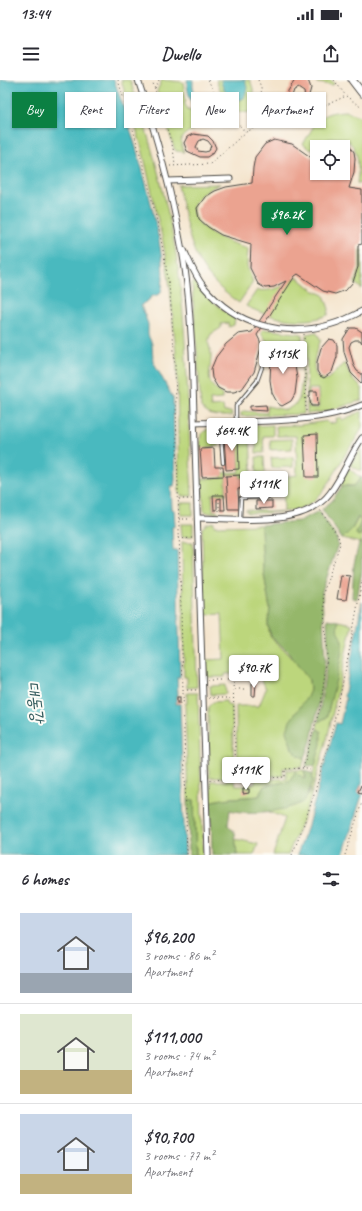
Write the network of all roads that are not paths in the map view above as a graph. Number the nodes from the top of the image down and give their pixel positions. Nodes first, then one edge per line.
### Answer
1 (138, 80) edge
2 (352, 80) edge
3 (362, 93) edge
4 (230, 179) dead end
5 (168, 181) junction
6 (181, 246) junction
7 (362, 311) edge
8 (267, 354) dead end
9 (362, 405) edge
10 (236, 421) junction
11 (220, 422) junction
12 (195, 423) junction
13 (362, 438) edge
14 (223, 463) dead end
15 (268, 497) dead end
16 (198, 518) junction
17 (240, 518) junction
18 (208, 855) edge

1 - 5 street
2 - 3 street
4 - 5 street
5 - 6 street
6 - 7 street
6 - 12 street
8 - 10 lane
9 - 10 street
10 - 11 street
11 - 12 street
11 - 14 lane
12 - 16 street
13 - 17 street
15 - 17 lane
16 - 17 street
16 - 18 street

